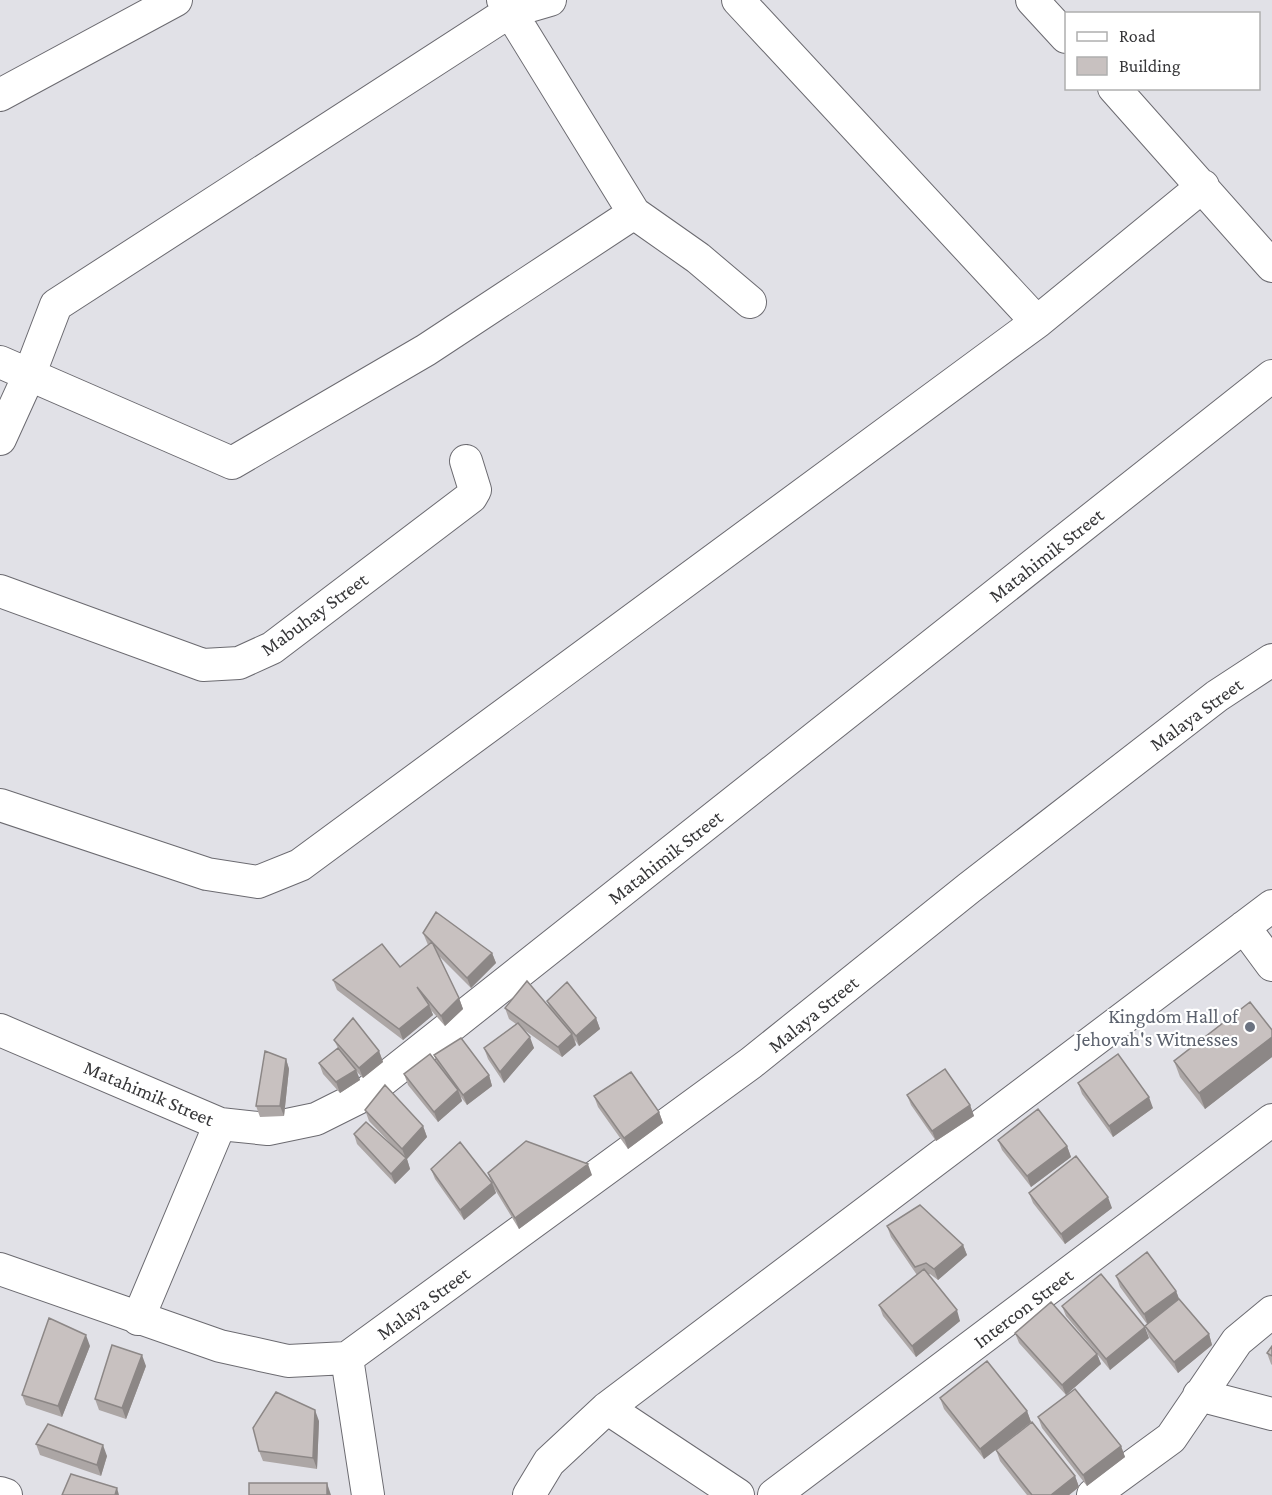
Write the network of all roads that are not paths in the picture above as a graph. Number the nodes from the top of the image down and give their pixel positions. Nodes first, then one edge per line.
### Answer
1 (176, 0) edge
2 (550, 0) edge
3 (738, 0) edge
4 (1032, 0) edge
5 (506, 6) edge
6 (1065, 37) edge
7 (1116, 90) edge
8 (0, 95) edge
9 (1203, 186) junction
10 (634, 213) junction
11 (1272, 266) edge
12 (750, 302) dead end
13 (1037, 322) junction
14 (0, 362) edge
15 (30, 373) junction
16 (1272, 376) edge
17 (0, 439) edge
18 (466, 461) dead end
19 (0, 591) edge
20 (1272, 660) edge
21 (0, 805) edge
22 (1272, 906) edge
23 (1244, 927) junction
24 (1272, 965) edge
25 (0, 1030) edge
26 (1272, 1120) edge
27 (220, 1124) junction
28 (0, 1269) edge
29 (1272, 1312) edge
30 (138, 1319) junction
31 (347, 1358) junction
32 (1199, 1395) junction
33 (607, 1408) junction
34 (1272, 1414) edge
35 (0, 1492) edge
36 (6, 1495) edge
37 (368, 1495) edge
38 (529, 1495) edge
39 (738, 1495) edge
40 (774, 1495) edge
41 (1093, 1495) edge

1 - 8 street
2 - 5 street
3 - 13 street
4 - 6 street
5 - 10 street
5 - 15 street
7 - 9 street
9 - 11 street
9 - 13 street
10 - 12 street
10 - 15 street
13 - 21 street
14 - 15 street
15 - 17 street
16 - 27 street, Matahimik Street
18 - 19 street, Mabuhay Street
20 - 31 street, Malaya Street
22 - 23 street
23 - 24 street
23 - 33 street
25 - 27 street, Matahimik Street
26 - 40 street, Intercon Street
27 - 30 street
28 - 30 street
29 - 32 street
30 - 31 street
31 - 37 street
32 - 34 street
32 - 41 street
33 - 38 street
33 - 39 street
35 - 36 street

